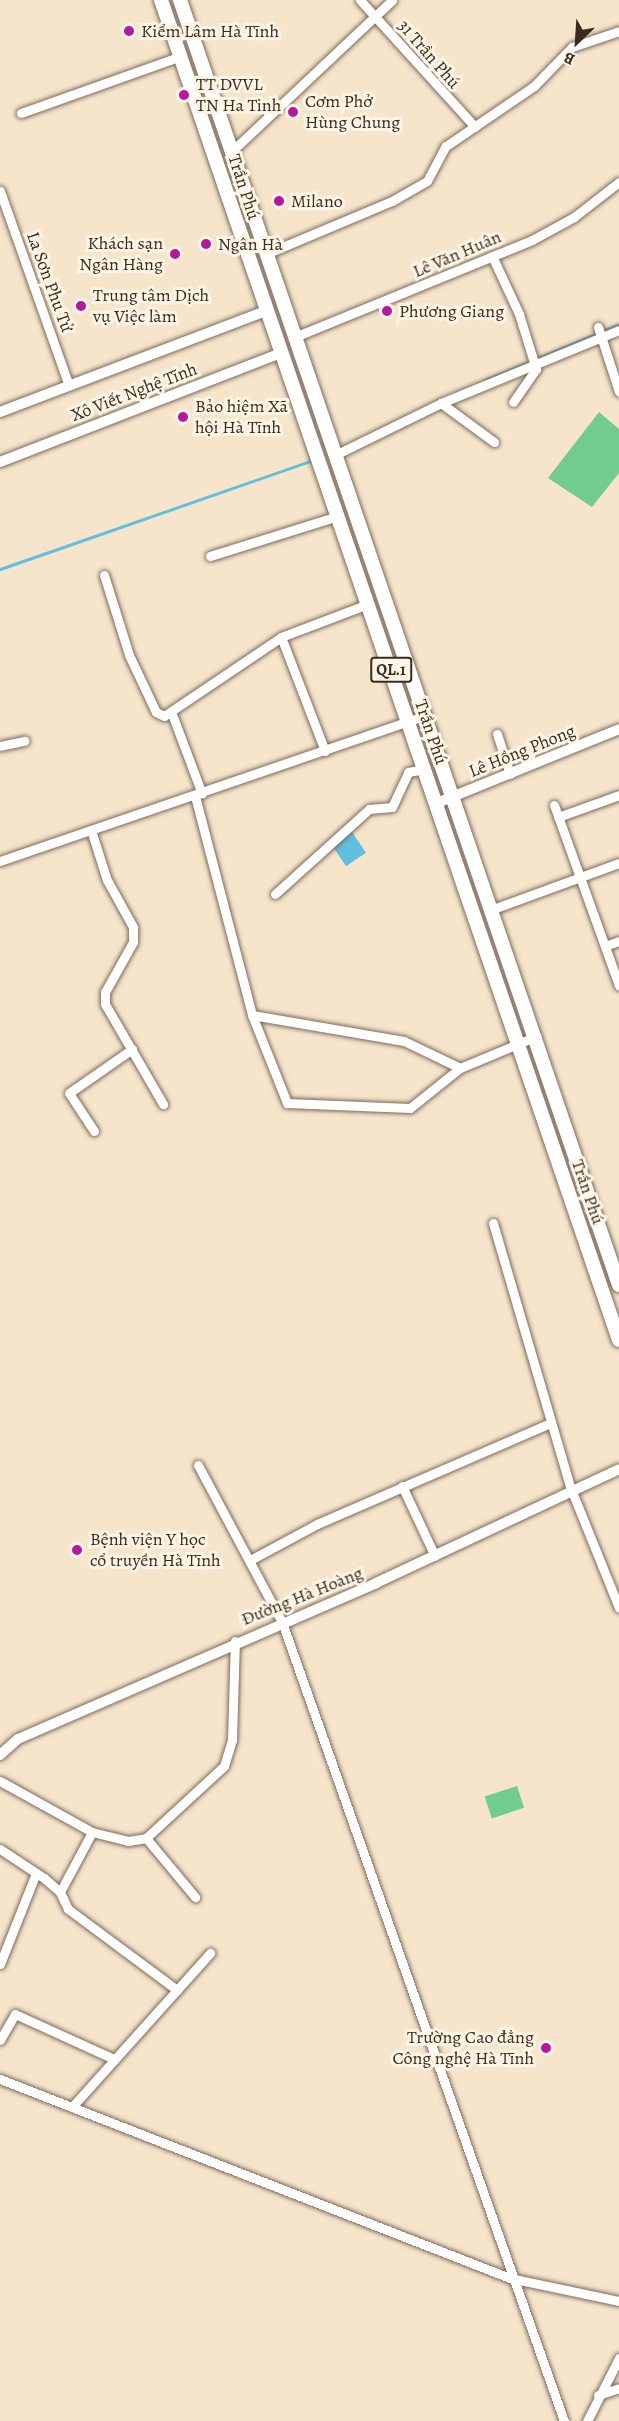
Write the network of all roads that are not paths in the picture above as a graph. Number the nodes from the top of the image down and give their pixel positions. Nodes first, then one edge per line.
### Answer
1 (161, 0) edge
2 (180, 0) edge
3 (360, 0) edge
4 (392, 0) edge
5 (375, 16) junction
6 (619, 31) edge
7 (181, 56) junction
8 (21, 113) dead end
9 (475, 127) junction
10 (232, 151) junction
11 (619, 182) edge
12 (0, 191) edge
13 (3, 211) edge
14 (268, 254) junction
15 (492, 256) junction
16 (266, 311) junction
17 (598, 327) dead end
18 (619, 330) edge
19 (297, 336) junction
20 (601, 337) junction
21 (281, 353) junction
22 (534, 359) junction
23 (68, 383) junction
24 (619, 392) edge
25 (513, 402) dead end
26 (441, 403) junction
27 (0, 412) edge
28 (494, 442) dead end
29 (337, 454) junction
30 (0, 462) edge
31 (338, 516) junction
32 (210, 556) dead end
33 (104, 575) dead end
34 (368, 604) junction
35 (281, 637) junction
36 (172, 714) junction
37 (426, 715) junction
38 (409, 721) junction
39 (619, 729) edge
40 (497, 734) dead end
41 (24, 741) dead end
42 (0, 746) edge
43 (325, 751) junction
44 (425, 769) junction
45 (510, 774) junction
46 (199, 795) junction
47 (619, 795) edge
48 (454, 797) junction
49 (437, 803) junction
50 (555, 805) dead end
51 (558, 817) junction
52 (91, 830) junction
53 (0, 861) edge
54 (619, 862) edge
55 (579, 877) junction
56 (275, 894) dead end
57 (493, 909) junction
58 (619, 941) edge
59 (605, 946) junction
60 (619, 986) edge
61 (252, 1014) junction
62 (537, 1036) junction
63 (519, 1044) junction
64 (132, 1049) junction
65 (460, 1068) junction
66 (163, 1104) dead end
67 (94, 1131) dead end
68 (493, 1223) dead end
69 (619, 1285) edge
70 (619, 1340) edge
71 (550, 1423) junction
72 (198, 1465) dead end
73 (619, 1469) edge
74 (402, 1486) junction
75 (571, 1489) junction
76 (435, 1556) junction
77 (252, 1559) junction
78 (619, 1608) edge
79 (282, 1622) junction
80 (235, 1641) junction
81 (0, 1755) edge
82 (0, 1781) edge
83 (92, 1832) junction
84 (146, 1838) junction
85 (0, 1850) edge
86 (36, 1873) junction
87 (60, 1892) junction
88 (195, 1897) dead end
89 (210, 1953) dead end
90 (0, 1964) edge
91 (177, 1990) junction
92 (0, 2040) edge
93 (114, 2059) junction
94 (0, 2079) edge
95 (72, 2107) junction
96 (518, 2280) junction
97 (619, 2301) edge
98 (619, 2358) edge
99 (619, 2388) edge
100 (598, 2395) junction
101 (564, 2421) edge
102 (586, 2421) edge

1 - 7 main road, Trần Phú / QL.1
2 - 10 main road, Trần Phú / QL.1
3 - 5 street, 31 Trần Phú
4 - 5 street
5 - 9 street, 31 Trần Phú
5 - 10 street
6 - 9 street
7 - 8 street
7 - 16 main road, Trần Phú / QL.1
9 - 14 street
10 - 14 main road, Trần Phú / QL.1
11 - 15 street, Lê Văn Huân
12 - 13 street, La Sơn Phu Tử
13 - 23 street, La Sơn Phu Tử
14 - 19 main road, Trần Phú / QL.1
15 - 19 street, Lê Văn Huân
15 - 22 street
16 - 21 main road, Trần Phú / QL.1
16 - 23 street, Xô Viết Nghệ Tĩnh
17 - 20 street
18 - 20 street
19 - 29 main road, Trần Phú / QL.1
20 - 22 street
20 - 24 street
21 - 30 street, Xô Viết Nghệ Tĩnh
21 - 31 main road, Trần Phú / QL.1
22 - 25 street
22 - 26 street
23 - 27 street, Xô Viết Nghệ Tĩnh
26 - 28 street
26 - 29 street
29 - 37 main road, Trần Phú / QL.1
31 - 32 street
31 - 34 main road, Trần Phú / QL.1
33 - 36 street
34 - 35 street
34 - 38 main road, Trần Phú / QL.1
35 - 36 street
35 - 43 street
36 - 46 street
37 - 38 street
37 - 48 main road, Trần Phú / QL.1
38 - 43 street
38 - 44 main road, Trần Phú / QL.1
39 - 45 street, Lê Hồng Phong
40 - 45 street
41 - 42 street
43 - 46 street
44 - 49 main road, Trần Phú / QL.1
44 - 56 street
45 - 48 street, Lê Hồng Phong
46 - 52 street
46 - 61 street
47 - 51 street
48 - 49 street, Lê Hồng Phong
48 - 57 main road, Trần Phú / QL.1
49 - 63 main road, Trần Phú / QL.1
50 - 51 street
51 - 55 street
52 - 53 street
52 - 64 street
54 - 55 street
55 - 57 street
55 - 59 street
57 - 62 main road, Trần Phú / QL.1
58 - 59 street
59 - 60 street
61 - 65 street
61 - 65 street
62 - 63 street
62 - 69 main road, Trần Phú / QL.1
63 - 65 street
63 - 70 main road, Trần Phú / QL.1
64 - 66 street
64 - 67 street
68 - 71 street
71 - 74 street
71 - 75 street
72 - 77 street
73 - 75 street, Đường Hà Hoàng
74 - 76 street
74 - 77 street
75 - 76 street, Đường Hà Hoàng
75 - 78 street
76 - 79 street, Đường Hà Hoàng
77 - 79 street
79 - 80 street, Đường Hà Hoàng
79 - 96 street
80 - 81 street, Đường Hà Hoàng
80 - 84 street
82 - 83 street
83 - 84 street
83 - 87 street
84 - 88 street
85 - 86 street
86 - 87 street
86 - 90 street
87 - 91 street
89 - 91 street
91 - 93 street
92 - 93 street
93 - 95 street
94 - 95 street
95 - 96 street
96 - 97 street
96 - 101 street
98 - 100 street
99 - 100 street
100 - 102 street

